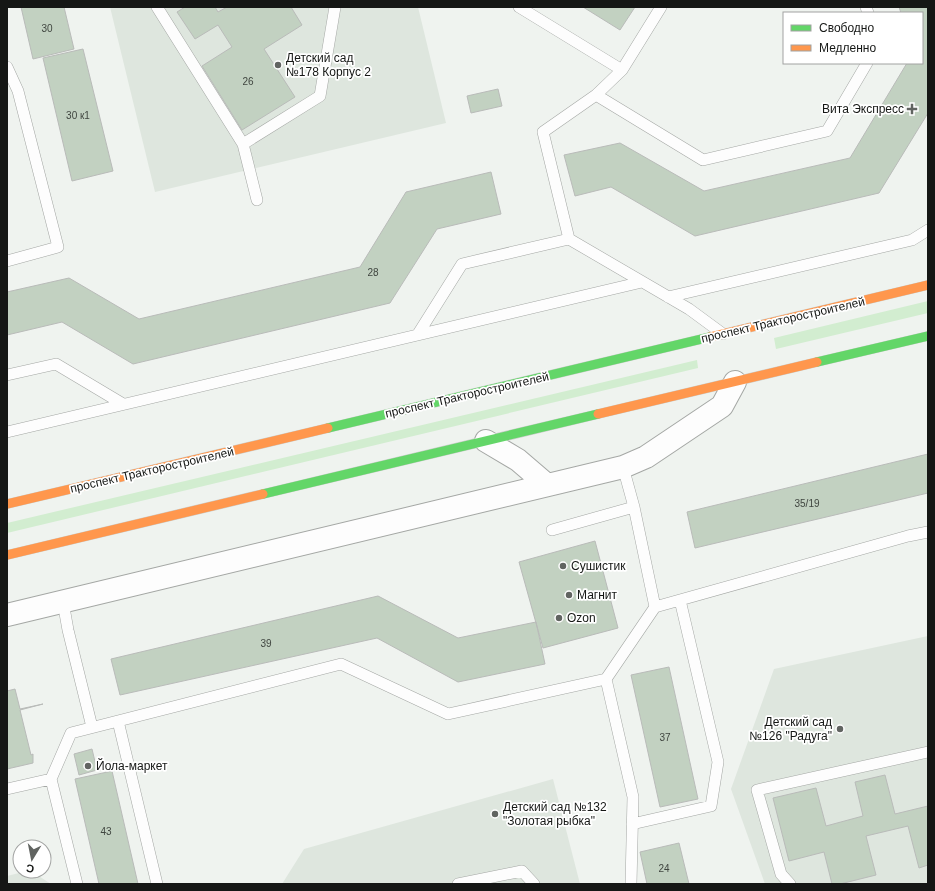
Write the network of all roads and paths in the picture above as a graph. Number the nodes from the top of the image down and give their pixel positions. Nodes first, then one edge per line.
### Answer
1 (157, 7) edge
2 (335, 7) edge
3 (519, 7) edge
4 (661, 7) edge
5 (867, 64) edge
6 (7, 67) edge
7 (622, 70) junction
8 (596, 95) junction
9 (243, 144) junction
10 (257, 200) dead end
11 (928, 230) edge
12 (569, 239) junction
13 (7, 261) edge
14 (928, 281) edge
15 (642, 282) junction
16 (918, 288) edge
17 (668, 297) junction
18 (418, 334) junction
19 (723, 334) junction
20 (928, 336) edge
21 (7, 375) edge
22 (735, 382) junction
23 (123, 404) junction
24 (7, 432) edge
25 (486, 441) junction
26 (623, 467) junction
27 (546, 484) junction
28 (7, 504) edge
29 (634, 507) junction
30 (552, 530) dead end
31 (928, 532) edge
32 (7, 555) edge
33 (680, 600) junction
34 (63, 602) junction
35 (655, 607) junction
36 (7, 615) edge
37 (606, 679) junction
38 (118, 721) junction
39 (92, 727) junction
40 (928, 752) edge
41 (51, 779) junction
42 (7, 789) edge
43 (632, 824) junction
44 (77, 884) edge
45 (157, 884) edge
46 (458, 884) edge
47 (534, 884) edge
48 (631, 884) edge
49 (790, 884) edge

1 - 9 lane
2 - 9 lane
3 - 7 lane
4 - 7 lane
5 - 8 lane
6 - 13 lane
7 - 8 lane
8 - 12 lane
9 - 10 lane
11 - 17 lane
12 - 15 lane
12 - 18 lane
14 - 16 street
15 - 17 lane
15 - 18 lane
16 - 19 main road, проспект Тракторостроителей
17 - 19 lane
18 - 23 lane
19 - 28 main road, проспект Тракторостроителей
20 - 22 main road
21 - 23 lane
22 - 25 main road
22 - 26 street
23 - 24 lane
25 - 27 street
25 - 32 main road
26 - 27 street
26 - 29 lane
27 - 34 street
29 - 30 lane
29 - 35 lane
31 - 33 lane
33 - 35 lane
33 - 43 lane
34 - 36 street
34 - 39 lane
35 - 37 lane
37 - 38 lane
37 - 43 lane
38 - 39 lane
38 - 45 lane
39 - 41 lane
40 - 49 lane
41 - 42 lane
41 - 44 lane
43 - 48 lane
46 - 47 lane

